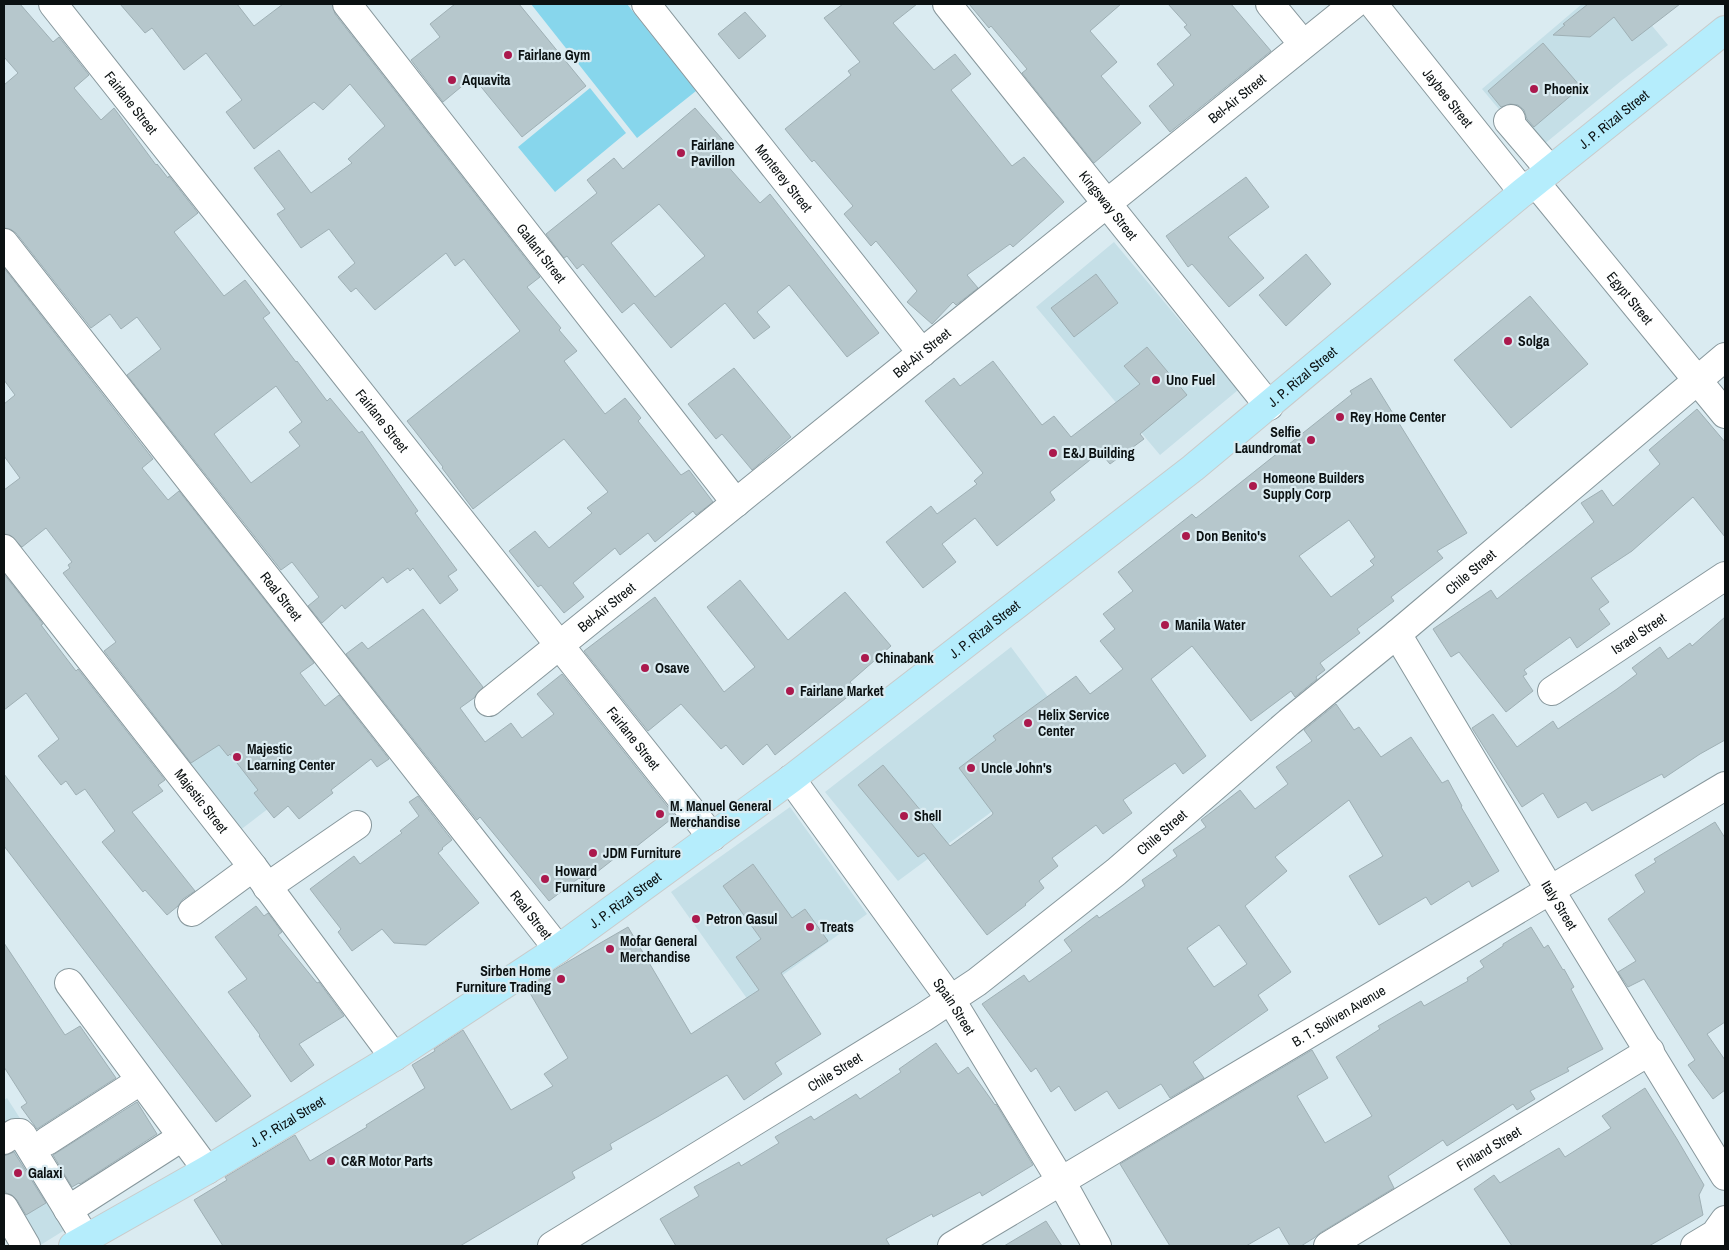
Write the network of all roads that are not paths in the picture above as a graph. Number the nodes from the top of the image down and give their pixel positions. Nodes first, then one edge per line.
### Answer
1 (53, 4) edge
2 (347, 4) edge
3 (646, 4) edge
4 (947, 4) edge
5 (1270, 4) edge
6 (1354, 4) edge
7 (1373, 4) edge
8 (1725, 30) edge
9 (1303, 44) junction
10 (1483, 142) junction
11 (1536, 182) junction
12 (1107, 204) junction
13 (4, 243) edge
14 (922, 353) junction
15 (1725, 357) edge
16 (1697, 380) junction
17 (1269, 406) junction
18 (1725, 414) edge
19 (736, 503) junction
20 (4, 549) edge
21 (1725, 576) edge
22 (1397, 634) junction
23 (560, 646) junction
24 (1552, 691) dead end
25 (489, 702) dead end
26 (792, 779) junction
27 (1725, 786) edge
28 (357, 824) dead end
29 (712, 837) junction
30 (260, 877) junction
31 (1550, 890) junction
32 (192, 912) dead end
33 (558, 949) junction
34 (69, 983) dead end
35 (951, 1000) junction
36 (1650, 1051) junction
37 (394, 1057) junction
38 (140, 1080) junction
39 (182, 1137) junction
40 (4, 1140) edge
41 (47, 1141) dead end
42 (207, 1170) junction
43 (1725, 1176) edge
44 (1062, 1181) junction
45 (4, 1208) edge
46 (68, 1210) junction
47 (1725, 1220) edge
48 (79, 1243) edge
49 (26, 1246) edge
50 (552, 1246) edge
51 (952, 1246) edge
52 (1097, 1246) edge
53 (1328, 1246) edge
54 (1695, 1246) edge

1 - 23 street, Fairlane Street
2 - 19 street, Gallant Street
3 - 14 street, Monterey Street
4 - 12 street, Kingsway Street
5 - 9 street
6 - 9 street, Bel-Air Street
7 - 10 street, Jaybee Street
8 - 11 main road, J. P. Rizal Street
9 - 12 street, Bel-Air Street
10 - 11 street, Jaybee Street
10 - 11 street
11 - 16 street, Egypt Street
11 - 17 main road, J. P. Rizal Street
12 - 14 street, Bel-Air Street
12 - 17 street, Kingsway Street
13 - 33 street, Real Street
14 - 19 street, Bel-Air Street
15 - 16 street, Chile Street
16 - 18 street, Egypt Street
16 - 22 street, Chile Street
17 - 26 main road, J. P. Rizal Street
19 - 23 street, Bel-Air Street
20 - 30 street, Majestic Street
21 - 24 street, Israel Street
22 - 31 street, Italy Street
22 - 35 street, Chile Street
23 - 25 street, Bel-Air Street
23 - 29 street, Fairlane Street
26 - 29 main road, J. P. Rizal Street
26 - 35 street, Spain Street
27 - 31 street, B. T. Soliven Avenue
28 - 30 street
29 - 33 main road, J. P. Rizal Street
30 - 32 street
30 - 37 street, Majestic Street
31 - 36 street, Italy Street
31 - 44 street, B. T. Soliven Avenue
33 - 37 main road, J. P. Rizal Street
34 - 38 street
35 - 44 street, Spain Street
35 - 50 street, Chile Street
36 - 43 street, Italy Street
36 - 53 street, Finland Street
37 - 42 main road, J. P. Rizal Street
38 - 39 street
38 - 41 street
39 - 42 street
39 - 46 street
40 - 46 street
42 - 48 main road, J. P. Rizal Street
44 - 51 street, B. T. Soliven Avenue
44 - 52 street, Spain Street
45 - 49 street
46 - 48 street
47 - 54 street

